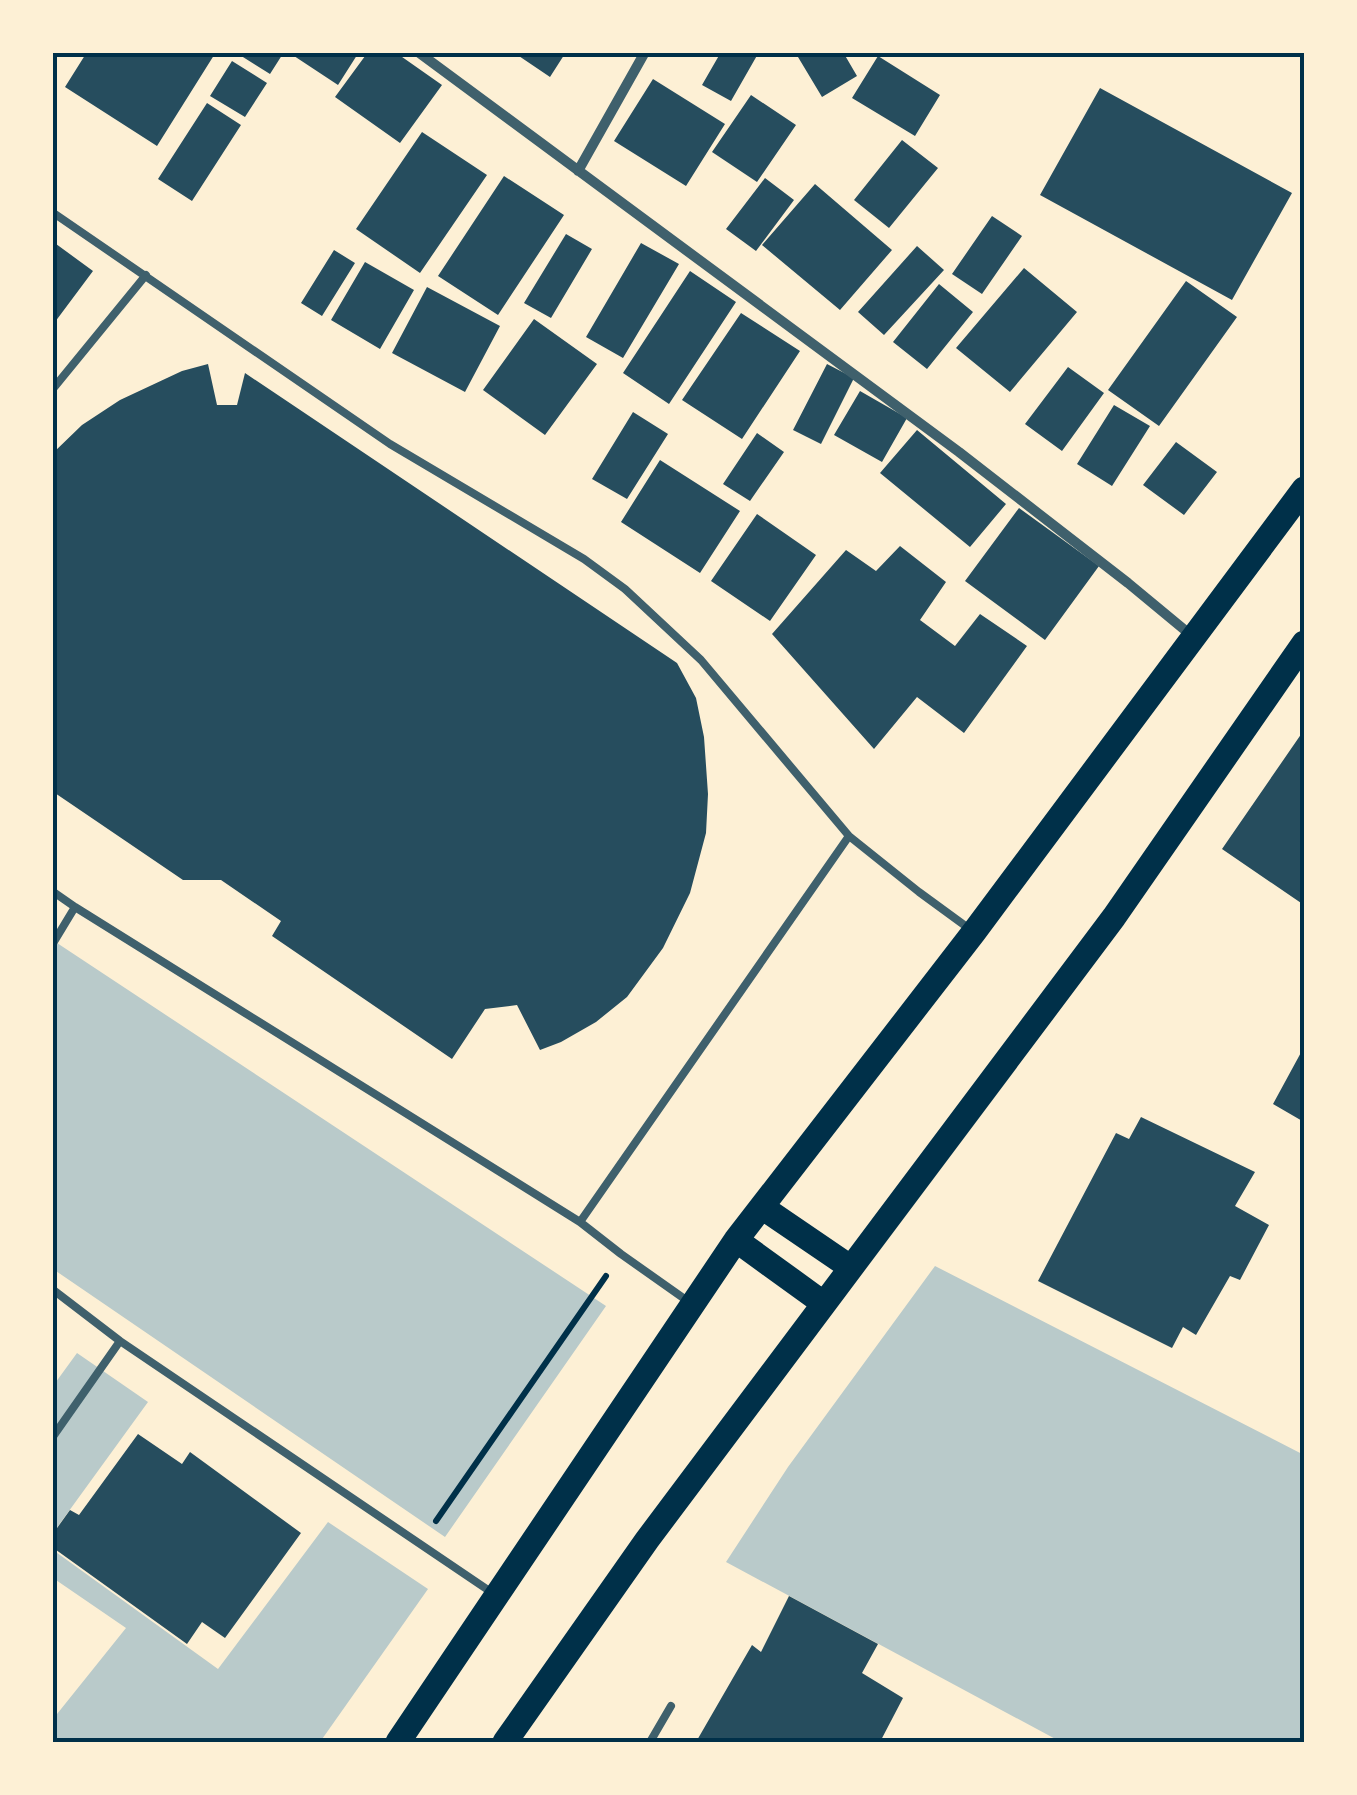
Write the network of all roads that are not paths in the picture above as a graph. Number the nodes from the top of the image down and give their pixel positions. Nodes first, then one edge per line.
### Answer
1 (418, 52) edge
2 (645, 52) edge
3 (578, 171) junction
4 (52, 212) edge
5 (146, 275) junction
6 (52, 390) edge
7 (1304, 489) edge
8 (1195, 639) junction
9 (1301, 653) edge
10 (849, 836) junction
11 (52, 891) edge
12 (75, 907) junction
13 (974, 932) junction
14 (52, 945) edge
15 (762, 1207) junction
16 (580, 1222) junction
17 (736, 1240) junction
18 (850, 1266) junction
19 (52, 1290) edge
20 (823, 1303) junction
21 (692, 1304) junction
22 (120, 1340) junction
23 (52, 1438) edge
24 (498, 1596) junction
25 (671, 1706) dead end
26 (398, 1742) edge
27 (505, 1742) edge
28 (650, 1742) edge

1 - 3 street
2 - 3 street
3 - 8 street
4 - 5 lane
5 - 6 lane
5 - 10 lane
7 - 8 main road
8 - 13 main road
9 - 18 main road
10 - 13 lane
10 - 16 lane
11 - 12 lane
12 - 14 lane
12 - 16 lane
13 - 15 main road
15 - 17 main road
15 - 18 main road
16 - 21 lane
17 - 20 main road
17 - 21 main road
18 - 20 main road
19 - 22 lane
20 - 27 main road
21 - 24 main road
22 - 23 lane
22 - 24 lane
24 - 26 main road
25 - 28 lane

